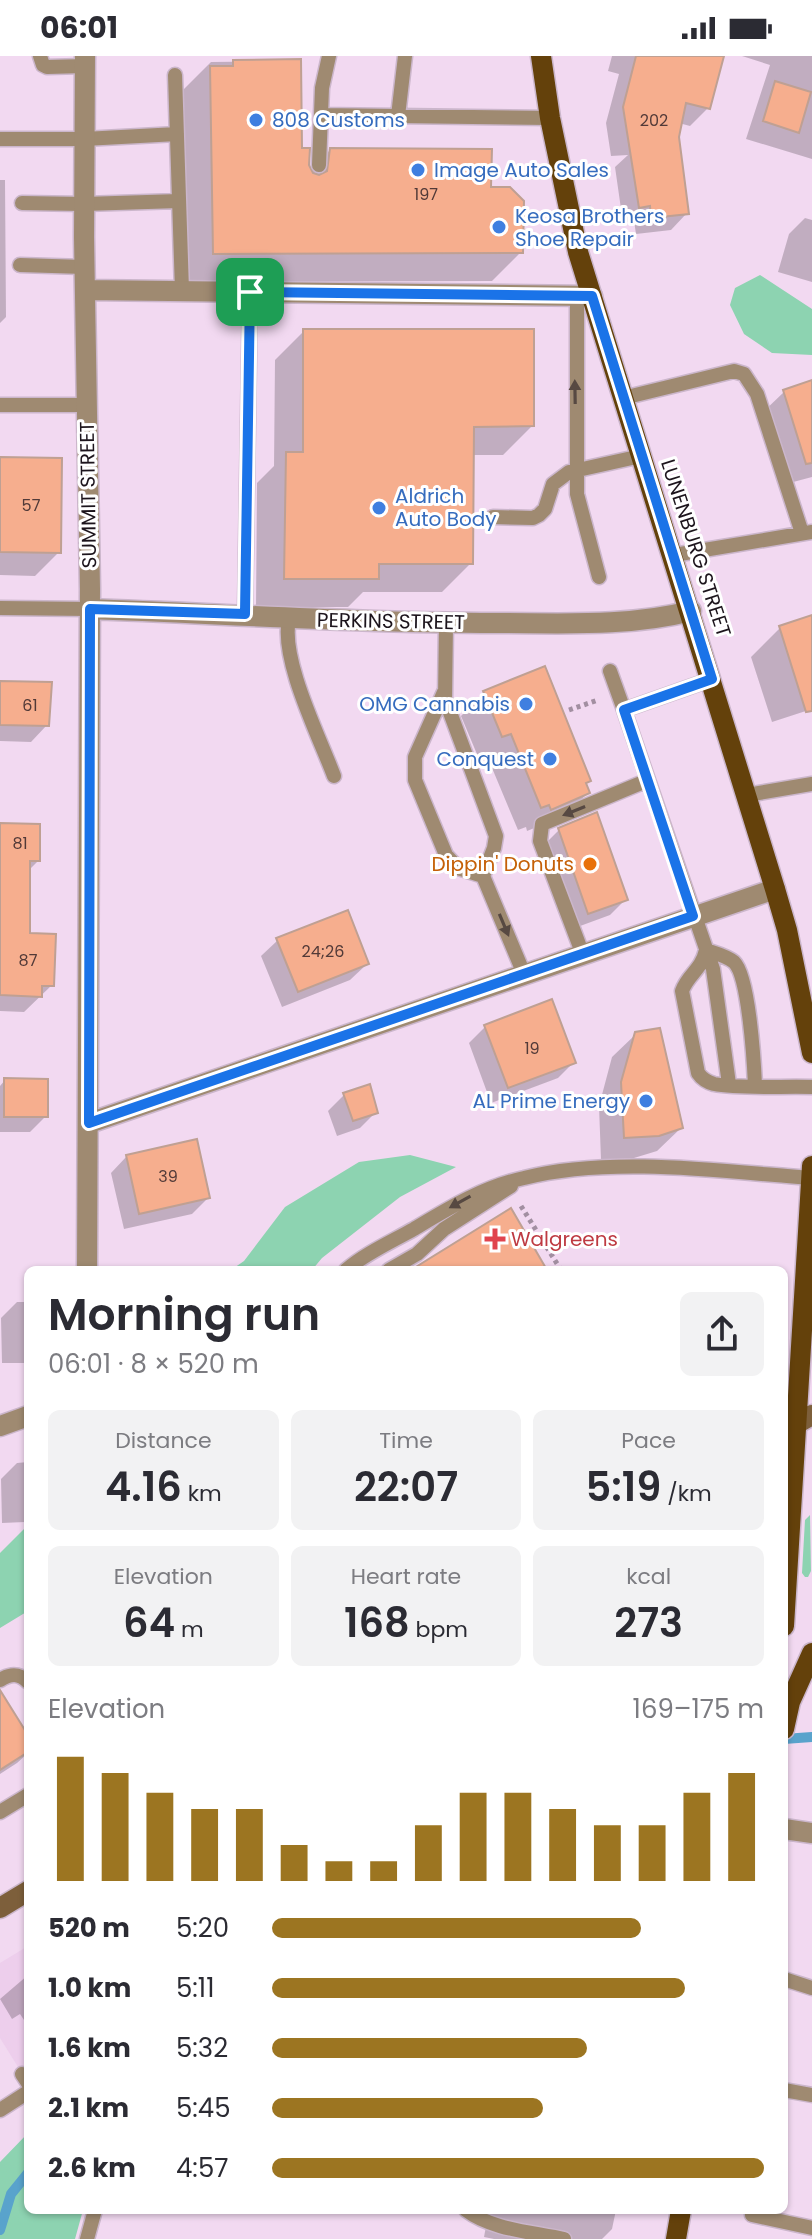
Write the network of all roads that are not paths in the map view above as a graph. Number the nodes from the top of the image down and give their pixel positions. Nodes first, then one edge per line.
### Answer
1 (40, 56) edge
2 (329, 56) edge
3 (405, 56) edge
4 (541, 56) edge
5 (85, 61) edge
6 (175, 75) dead end
7 (321, 115) junction
8 (398, 116) junction
9 (550, 118) junction
10 (177, 134) junction
11 (0, 139) edge
12 (84, 139) junction
13 (319, 165) dead end
14 (179, 201) junction
15 (22, 203) dead end
16 (84, 204) junction
17 (20, 265) dead end
18 (84, 267) junction
19 (85, 290) junction
20 (182, 291) junction
21 (250, 292) junction
22 (584, 296) junction
23 (623, 398) junction
24 (0, 405) edge
25 (87, 405) junction
26 (641, 456) junction
27 (577, 470) junction
28 (493, 517) dead end
29 (807, 532) edge
30 (674, 555) junction
31 (599, 577) dead end
32 (0, 608) edge
33 (90, 609) junction
34 (691, 611) junction
35 (245, 614) junction
36 (289, 619) junction
37 (446, 623) junction
38 (610, 671) dead end
39 (712, 679) junction
40 (445, 690) junction
41 (624, 710) junction
42 (334, 776) dead end
43 (646, 781) junction
44 (812, 784) edge
45 (747, 795) junction
46 (483, 876) junction
47 (775, 889) junction
48 (693, 916) junction
49 (706, 950) junction
50 (583, 955) junction
51 (524, 974) junction
52 (812, 1053) edge
53 (729, 1084) junction
54 (755, 1085) junction
55 (812, 1087) edge
56 (89, 1123) junction
57 (811, 1172) edge
58 (525, 1177) junction
59 (87, 1266) edge
60 (353, 1266) edge
61 (396, 1266) edge
62 (24, 1417) edge
63 (797, 1423) edge
64 (0, 1426) edge
65 (788, 1564) edge
66 (812, 1653) edge
67 (24, 1679) edge
68 (0, 1680) edge
69 (788, 1700) edge
70 (24, 1796) edge
71 (3, 1804) edge
72 (788, 1830) edge
73 (812, 1833) edge
74 (24, 1893) edge
75 (0, 1908) edge
76 (788, 1980) edge
77 (812, 1988) edge
78 (788, 2091) edge
79 (24, 2095) edge
80 (812, 2095) edge
81 (0, 2110) edge
82 (94, 2214) edge
83 (471, 2214) edge
84 (680, 2214) edge
85 (752, 2215) dead end
86 (812, 2228) edge
87 (87, 2239) edge
88 (564, 2239) edge
89 (676, 2239) edge

1 - 5 lane
2 - 7 lane
3 - 8 lane
4 - 9 main road, LUNENBURG STREET
5 - 12 street, SUMMIT STREET
6 - 10 lane
7 - 8 lane
7 - 13 lane
8 - 9 lane
9 - 22 main road, LUNENBURG STREET
10 - 12 lane
10 - 14 lane
11 - 12 lane
12 - 16 street, SUMMIT STREET
14 - 16 lane
14 - 20 lane
15 - 16 lane
16 - 18 street, SUMMIT STREET
17 - 18 lane
18 - 19 street, SUMMIT STREET
19 - 20 street
19 - 25 street, SUMMIT STREET
20 - 21 street
21 - 22 street
21 - 35 lane
22 - 23 main road, LUNENBURG STREET
27 -> 22 lane
23 - 26 main road, LUNENBURG STREET
23 - 29 lane
24 - 25 lane
25 - 33 street, SUMMIT STREET
26 - 27 lane
26 - 30 main road, LUNENBURG STREET
27 - 28 lane
27 - 31 lane
29 - 30 lane
30 - 34 main road, LUNENBURG STREET
32 - 33 lane
33 - 35 street, PERKINS STREET
33 - 56 street, SUMMIT STREET
34 - 37 street, PERKINS STREET
34 - 39 main road, LUNENBURG STREET
35 - 36 street, PERKINS STREET
36 - 37 street, PERKINS STREET
36 - 42 lane
37 - 40 lane
38 - 41 lane
39 - 41 lane
39 - 45 main road, LUNENBURG STREET
40 - 46 lane
40 - 46 lane
41 - 43 lane
43 - 48 lane
43 -> 50 lane
44 - 45 lane
45 - 47 main road, LUNENBURG STREET
46 -> 51 lane
47 - 48 street
47 - 52 main road, LUNENBURG STREET
48 - 49 lane
48 - 50 street
49 - 53 lane
49 - 53 lane
49 - 54 lane
50 - 51 street
51 - 56 street
53 - 54 lane
54 - 55 lane
56 - 59 street, SUMMIT STREET
57 - 58 lane
57 - 63 main road
58 -> 60 lane
58 - 61 lane
62 - 64 street
63 - 65 main road
66 - 69 main road
67 - 68 lane
70 - 71 lane
72 - 73 street
74 - 75 main road
76 - 77 lane
78 - 80 lane
79 - 81 lane
82 - 87 lane
83 - 88 lane
84 - 89 main road
85 - 86 lane

